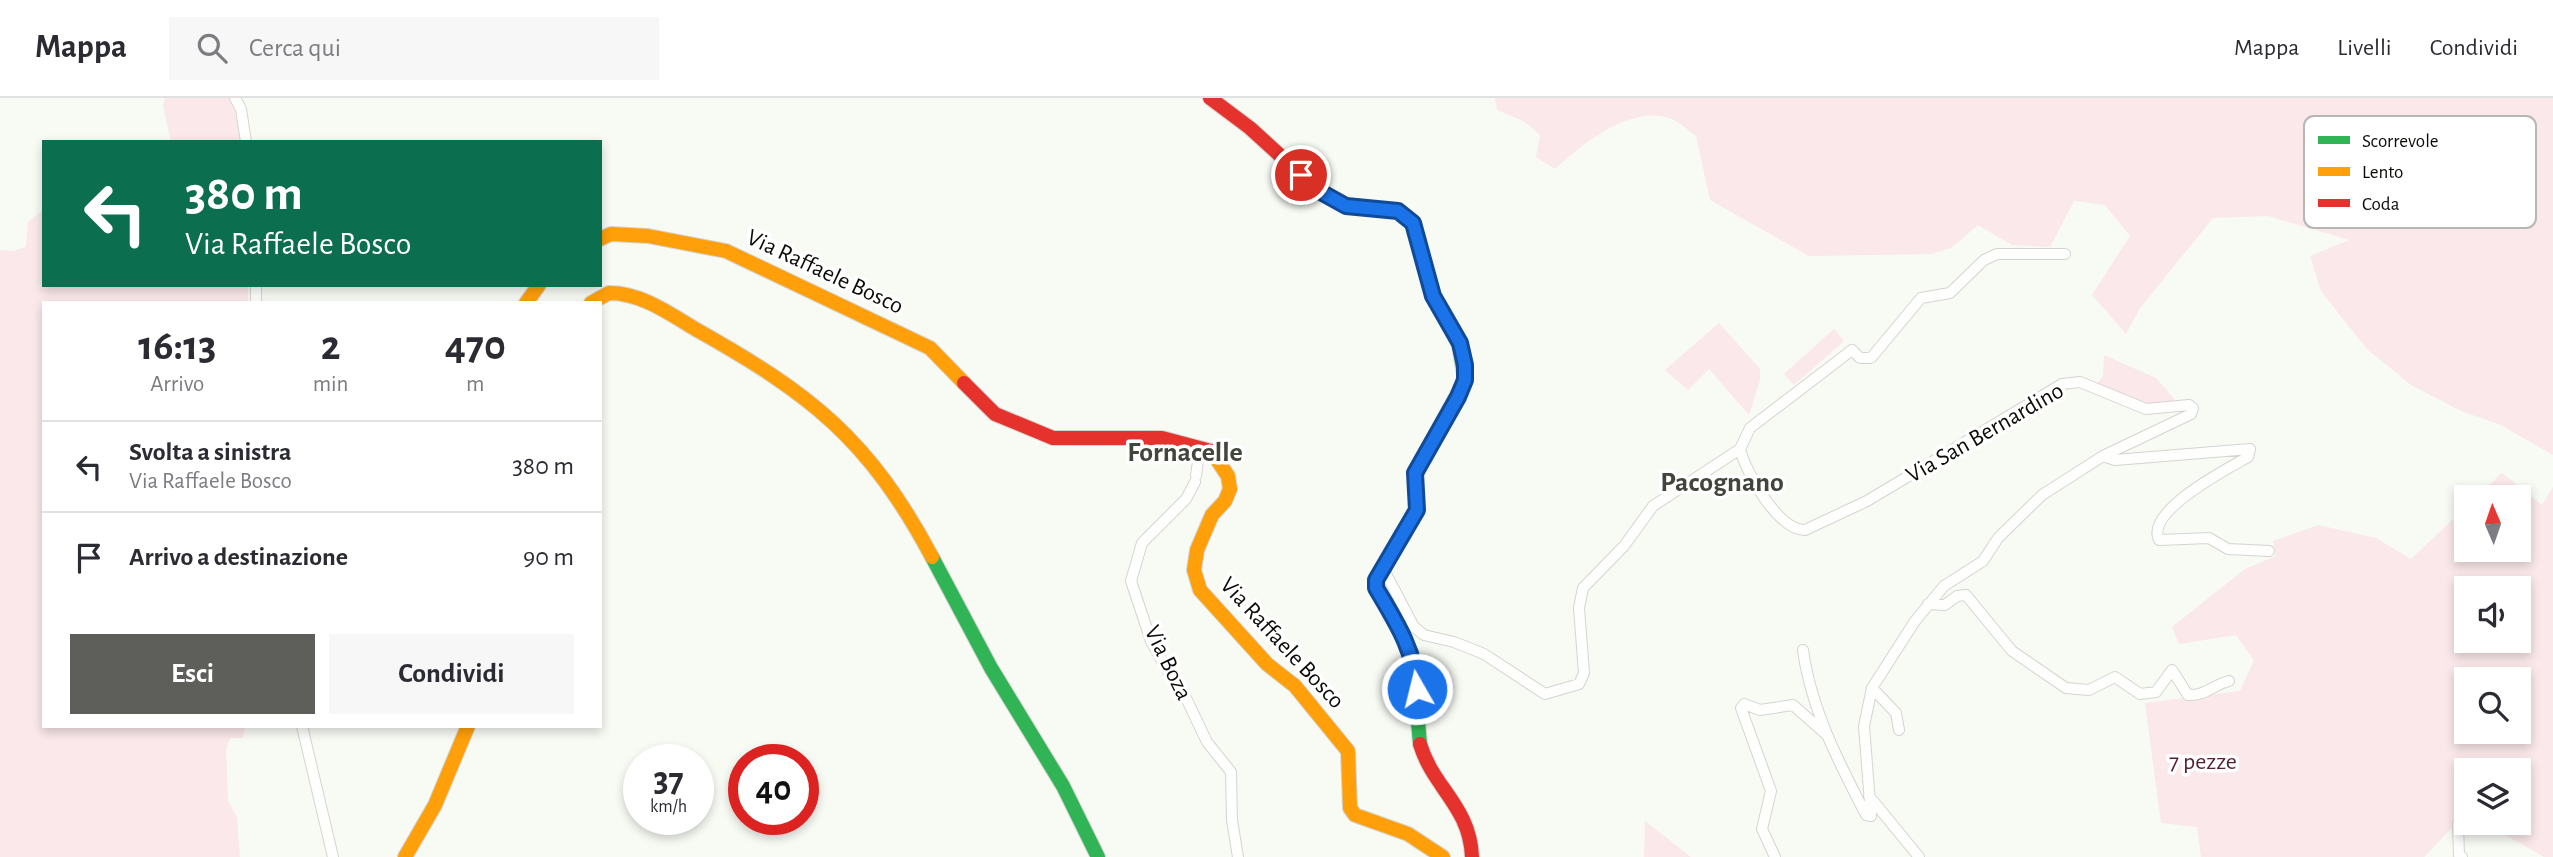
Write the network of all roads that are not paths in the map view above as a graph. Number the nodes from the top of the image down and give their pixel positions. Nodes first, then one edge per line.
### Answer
1 (234, 98) edge
2 (1210, 98) edge
3 (246, 140) edge
4 (602, 238) edge
5 (2065, 254) dead end
6 (593, 301) edge
7 (1200, 446) junction
8 (1740, 450) junction
9 (2103, 456) junction
10 (2269, 551) dead end
11 (1383, 568) junction
12 (1928, 604) junction
13 (1803, 650) dead end
14 (2229, 681) dead end
15 (1871, 688) junction
16 (302, 728) edge
17 (467, 728) edge
18 (1899, 730) dead end
19 (1829, 737) junction
20 (1869, 796) junction
21 (2458, 835) edge
22 (332, 857) edge
23 (405, 857) edge
24 (1098, 857) edge
25 (1238, 857) edge
26 (1443, 857) edge
27 (1473, 857) edge
28 (1775, 857) edge
29 (1919, 857) edge
30 (2462, 857) edge

1 - 3 street
2 - 11 street
4 - 7 street, Via Raffaele Bosco
5 - 8 street
6 - 24 street
7 - 25 street, Via Boza
7 - 26 street, Via Raffaele Bosco
8 - 9 street, Via San Bernardino
8 - 11 street
9 - 10 street
9 - 12 street, Via San Bernardino
11 - 27 street
12 - 14 street
12 - 15 street, Via San Bernardino
13 - 19 street
15 - 18 street
15 - 20 street, Via San Bernardino
16 - 22 street
17 - 23 street
19 - 20 street
19 - 28 street
20 - 29 street
21 - 30 street

